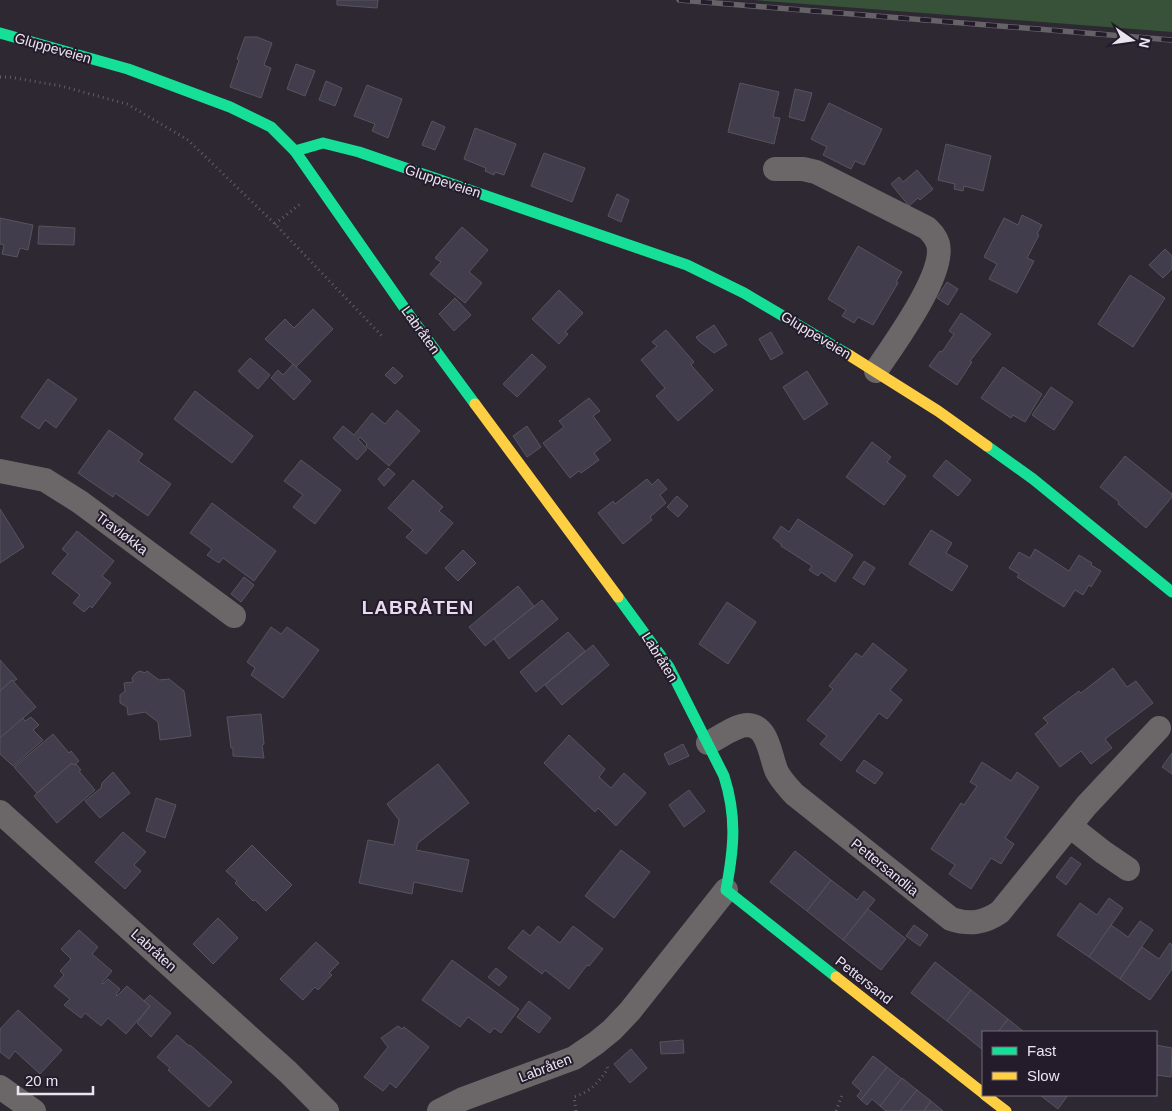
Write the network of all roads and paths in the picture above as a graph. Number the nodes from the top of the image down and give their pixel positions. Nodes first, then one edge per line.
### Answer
1 (0, 33) edge
2 (0, 77) edge
3 (296, 151) junction
4 (775, 169) dead end
5 (321, 188) junction
6 (275, 224) junction
7 (382, 336) dead end
8 (876, 371) junction
9 (0, 471) edge
10 (1172, 592) edge
11 (234, 616) dead end
12 (1159, 728) dead end
13 (708, 743) junction
14 (0, 812) edge
15 (1070, 826) junction
16 (1128, 869) dead end
17 (726, 890) junction
18 (608, 1069) dead end
19 (0, 1087) edge
20 (982, 1092) edge
21 (843, 1093) dead end
22 (987, 1096) edge
23 (34, 1111) edge
24 (327, 1111) edge
25 (439, 1111) edge
26 (576, 1111) edge
27 (836, 1111) edge
28 (1006, 1111) edge

1 - 3 street, Gluppeveien
2 - 6 path
3 - 5 street, Labråten
3 - 8 street, Gluppeveien
4 - 8 street
5 - 6 path
5 - 13 street, Labråten
6 - 7 path
8 - 10 street, Gluppeveien
9 - 11 street, Travløkka
12 - 15 street, Pettersandlia
13 - 15 street, Pettersandlia
13 - 17 street, Labråten
14 - 24 street, Labråten
15 - 16 street
17 - 20 street, Pettersand
17 - 25 street, Labråten
18 - 26 path
19 - 23 street
21 - 27 path
22 - 28 street, Pettersand

